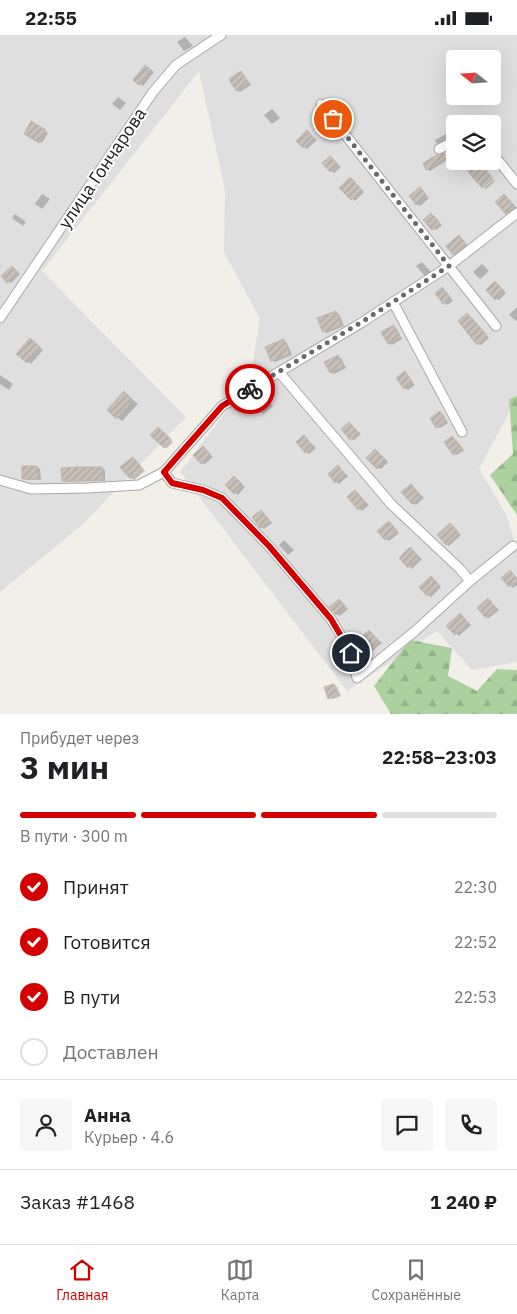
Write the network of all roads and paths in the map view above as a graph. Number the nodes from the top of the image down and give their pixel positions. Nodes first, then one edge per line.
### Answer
1 (221, 35) edge
2 (321, 104) dead end
3 (446, 146) edge
4 (439, 149) dead end
5 (501, 164) edge
6 (517, 183) edge
7 (517, 213) edge
8 (449, 266) junction
9 (393, 302) junction
10 (0, 318) edge
11 (496, 326) dead end
12 (279, 372) junction
13 (462, 432) dead end
14 (164, 472) junction
15 (0, 480) edge
16 (513, 546) dead end
17 (470, 581) junction

1 - 10 street, улица Гончарова
2 - 8 street
3 - 4 street
5 - 6 street
7 - 8 street
8 - 9 street
8 - 11 street
9 - 12 street
9 - 13 street
12 - 14 street
12 - 17 street
14 - 15 street
14 - 17 street
16 - 17 street

